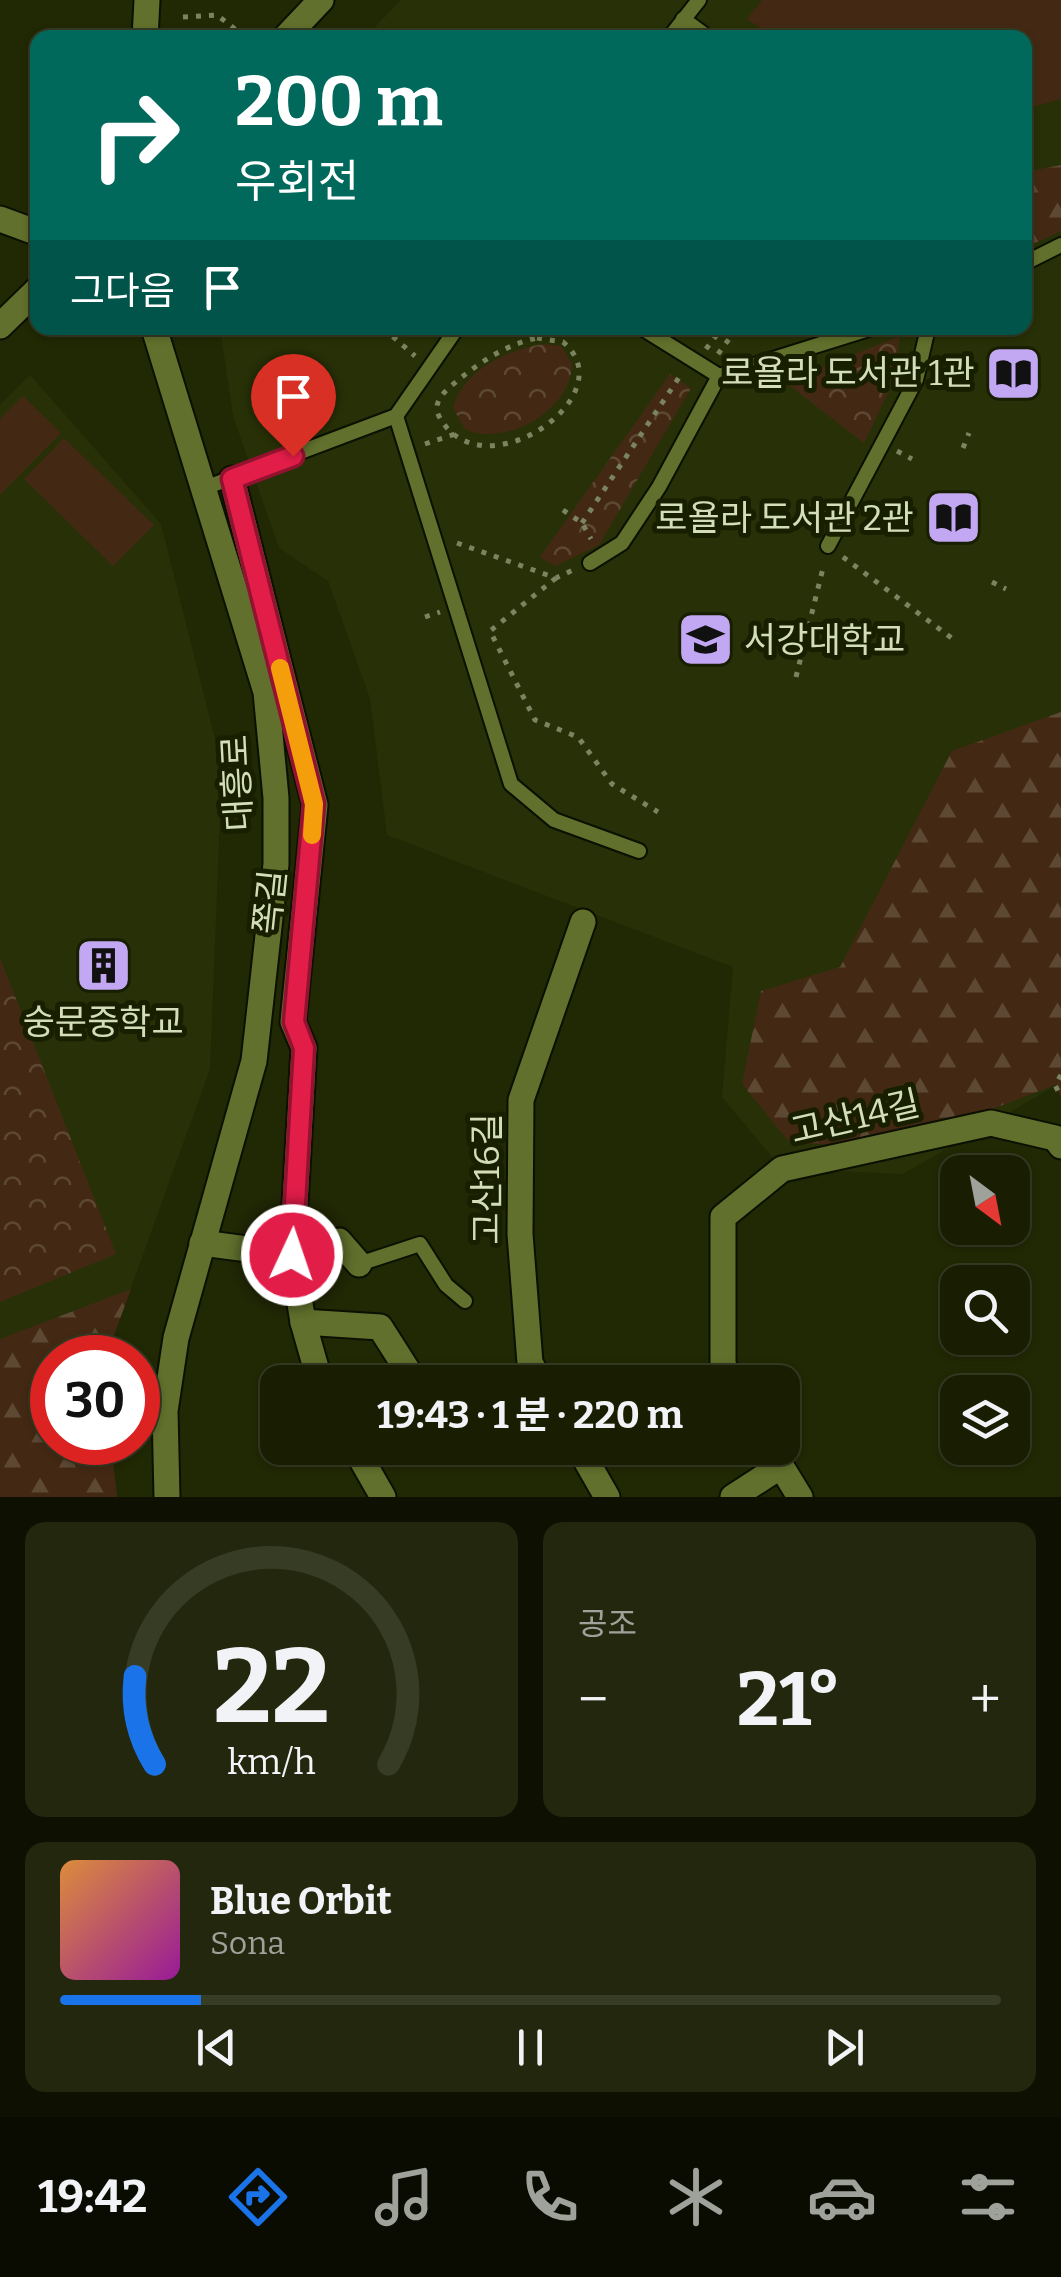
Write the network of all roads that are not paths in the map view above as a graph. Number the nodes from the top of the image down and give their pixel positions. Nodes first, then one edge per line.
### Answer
1 (147, 0) edge
2 (321, 0) edge
3 (699, 0) edge
4 (683, 19) junction
5 (145, 30) edge
6 (293, 30) edge
7 (675, 30) edge
8 (698, 30) edge
9 (0, 219) edge
10 (30, 231) edge
11 (1061, 246) edge
12 (1032, 260) edge
13 (30, 297) edge
14 (0, 326) edge
15 (156, 335) edge
16 (452, 335) edge
17 (653, 335) edge
18 (847, 335) edge
19 (926, 335) edge
20 (713, 373) junction
21 (396, 416) junction
22 (232, 479) junction
23 (202, 489) junction
24 (828, 546) road end
25 (590, 563) road end
26 (639, 850) dead end
27 (583, 922) dead end
28 (1061, 1146) edge
29 (202, 1243) junction
30 (359, 1264) joint
31 (294, 1267) junction
32 (465, 1301) dead end
33 (303, 1322) junction
34 (315, 1365) edge
35 (404, 1365) edge
36 (531, 1365) edge
37 (723, 1365) edge
38 (364, 1465) edge
39 (589, 1465) edge
40 (767, 1465) edge
41 (780, 1465) edge
42 (167, 1497) edge
43 (382, 1497) edge
44 (607, 1497) edge
45 (733, 1497) edge
46 (800, 1497) edge

1 - 5 street
2 - 6 street
3 - 4 lane
4 - 7 lane
4 - 8 lane
9 - 10 street
11 - 12 lane
13 - 14 street
15 - 23 street, 대흥로
16 - 21 lane
17 - 20 lane
18 - 20 lane
19 - 24 lane
20 - 25 lane
21 - 22 lane
21 - 26 lane
22 - 23 lane
22 - 31 street, 쪽길
23 - 29 street, 대흥로
27 - 36 street, 고산16길
28 - 37 street, 고산14길
29 - 31 street
29 - 42 street, 대흥로
30 - 31 street
30 - 32 lane
31 - 33 street, 쪽길
33 - 34 street, 쪽길
33 - 35 street
38 - 43 street
39 - 44 street
40 - 45 street
41 - 46 street

